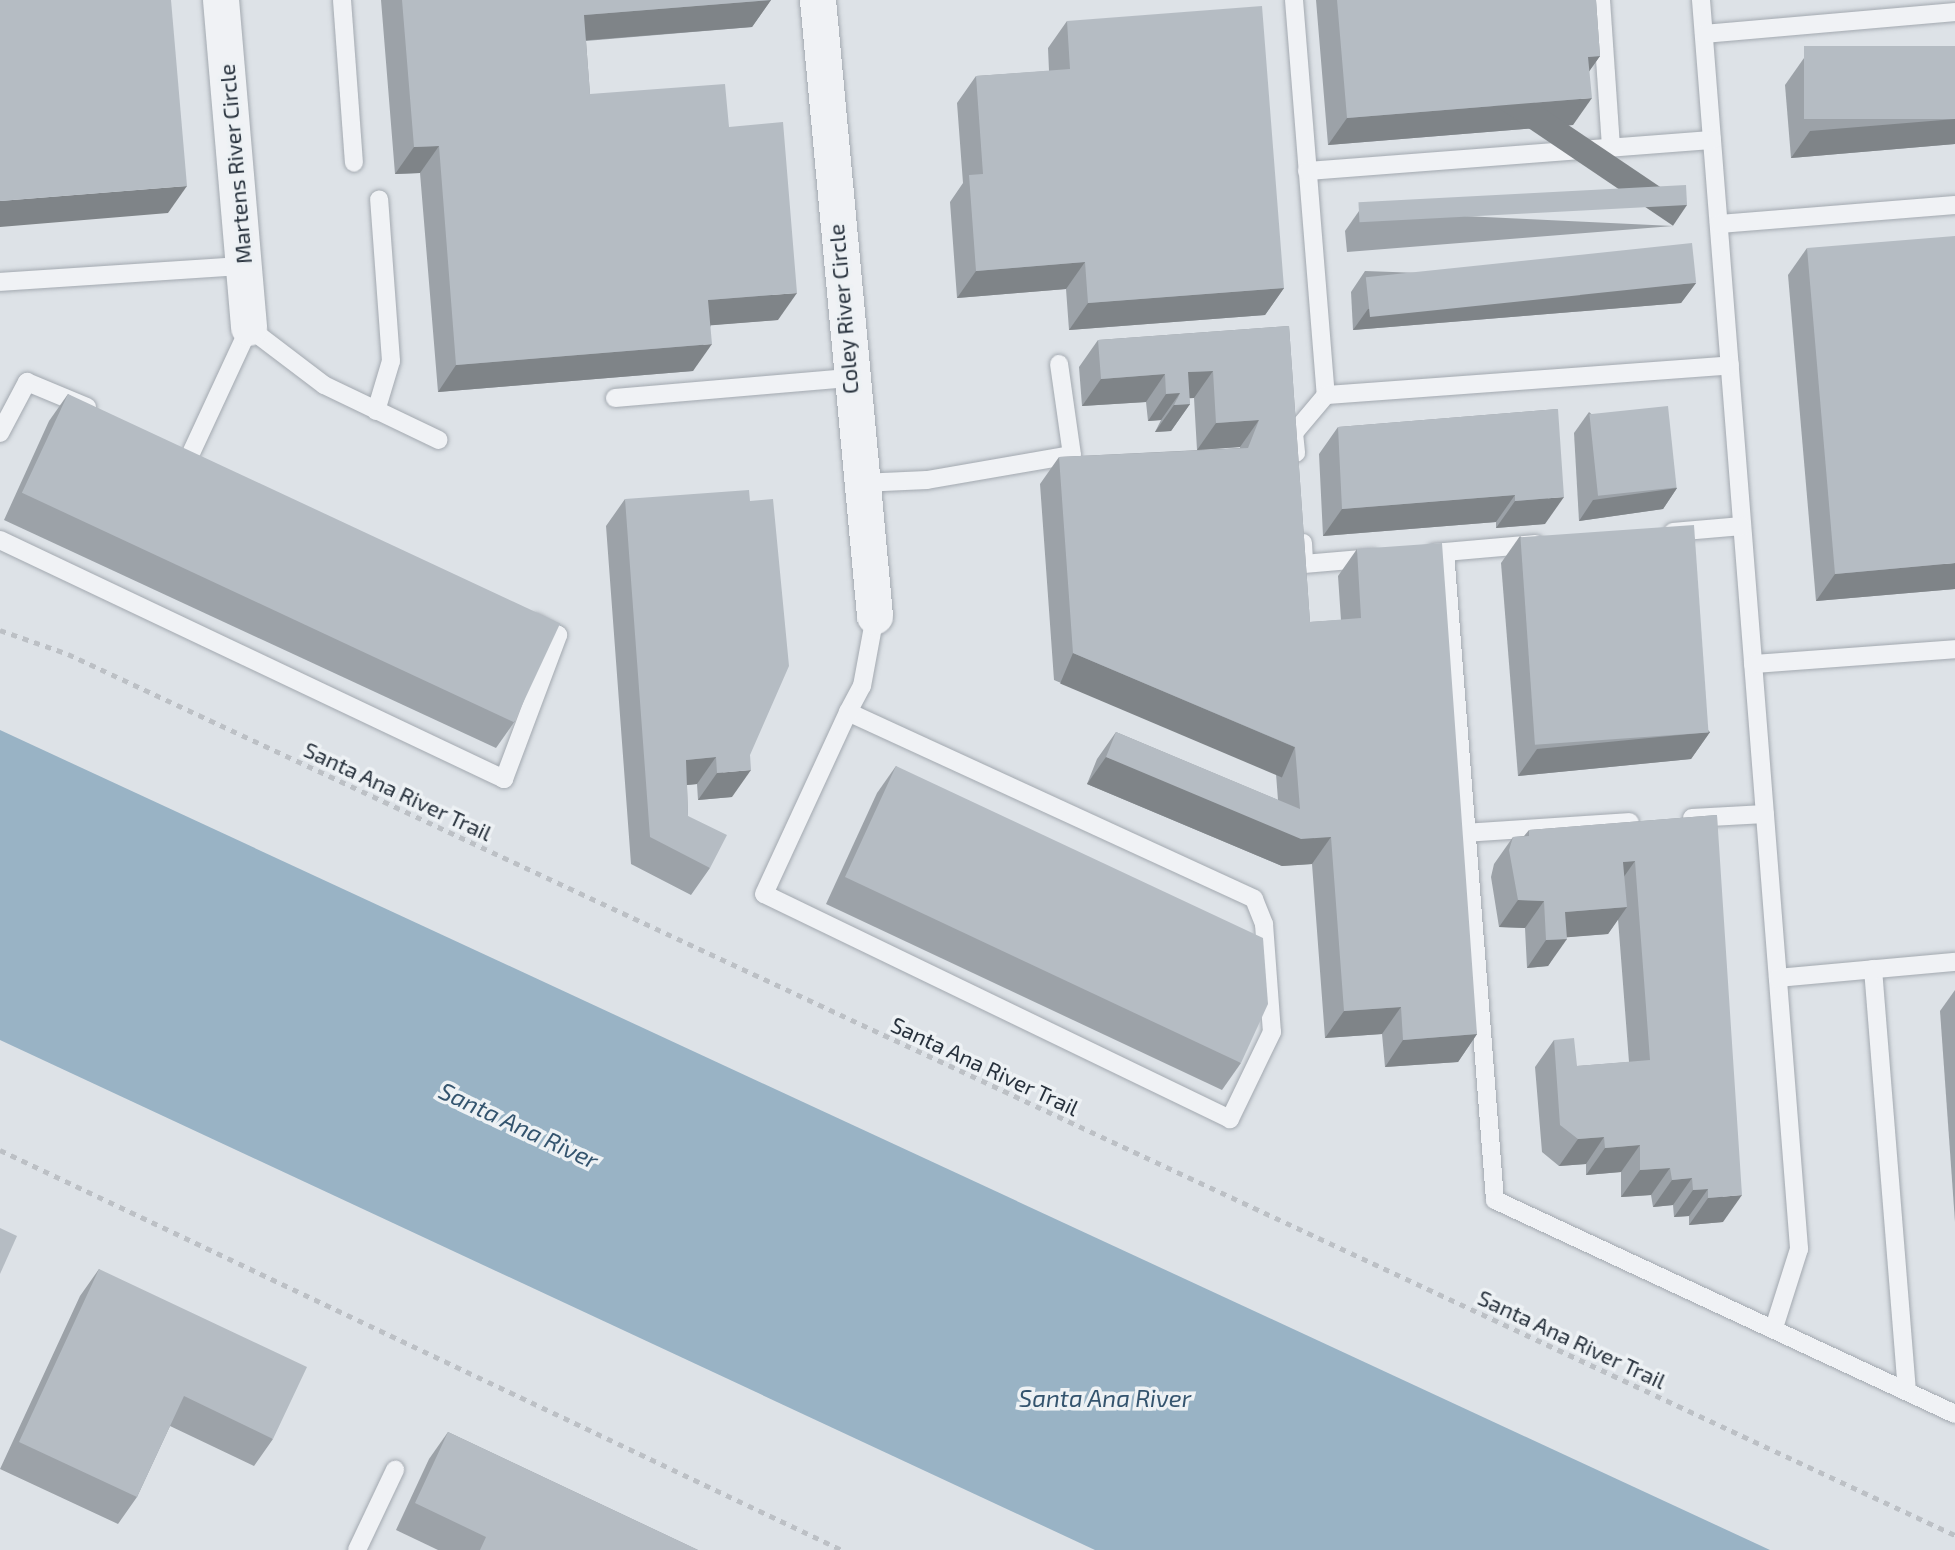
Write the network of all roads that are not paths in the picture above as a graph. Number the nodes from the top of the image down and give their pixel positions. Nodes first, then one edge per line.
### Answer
1 (221, 0) edge
2 (342, 0) edge
3 (818, 0) edge
4 (1294, 0) edge
5 (1601, 0) edge
6 (1701, 0) edge
7 (1955, 12) edge
8 (1704, 34) junction
9 (1712, 140) junction
10 (1611, 148) junction
11 (354, 163) dead end
12 (1307, 171) junction
13 (379, 199) dead end
14 (1955, 205) edge
15 (1719, 224) junction
16 (243, 266) junction
17 (0, 282) edge
18 (249, 328) junction
19 (1059, 364) dead end
20 (1730, 365) junction
21 (848, 378) junction
22 (1326, 395) junction
23 (615, 398) dead end
24 (376, 411) junction
25 (110, 416) edge
26 (0, 433) edge
27 (439, 440) dead end
28 (192, 452) edge
29 (1297, 477) edge
30 (861, 483) junction
31 (1301, 521) edge
32 (1742, 526) junction
33 (1648, 534) edge
34 (0, 540) edge
35 (1555, 542) edge
36 (1445, 552) junction
37 (516, 614) edge
38 (875, 616) joint
39 (1955, 649) edge
40 (1753, 664) junction
41 (848, 712) junction
42 (1765, 814) junction
43 (1465, 833) junction
44 (1955, 962) edge
45 (1873, 969) junction
46 (1778, 978) junction
47 (1774, 1328) junction
48 (1907, 1391) junction
49 (1955, 1414) edge
50 (395, 1470) dead end
51 (357, 1550) edge

1 - 16 street, Martens River Circle
2 - 11 lane
3 - 21 street, Coley River Circle
4 - 12 lane
5 - 10 lane
6 - 8 lane
7 - 8 lane
8 - 9 lane
9 - 10 lane
9 - 15 lane
10 - 12 lane
12 - 22 lane
13 - 24 lane
14 - 15 lane
15 - 20 lane
16 - 17 lane
16 - 18 street, Martens River Circle
18 - 24 lane
18 - 28 lane
19 - 30 lane
20 - 22 lane
20 - 32 lane
21 - 23 lane
21 - 30 street, Coley River Circle
22 - 29 lane
24 - 27 lane
25 - 26 lane
30 - 38 street, Coley River Circle
31 - 36 lane
32 - 33 lane
32 - 40 lane
34 - 37 lane
35 - 36 lane
36 - 43 lane
38 - 41 lane
39 - 40 lane
40 - 42 lane
41 - 41 lane
42 - 43 lane
42 - 46 lane
43 - 47 lane
44 - 45 lane
45 - 46 lane
45 - 48 lane
46 - 47 lane
47 - 48 lane
48 - 49 lane
50 - 51 lane

